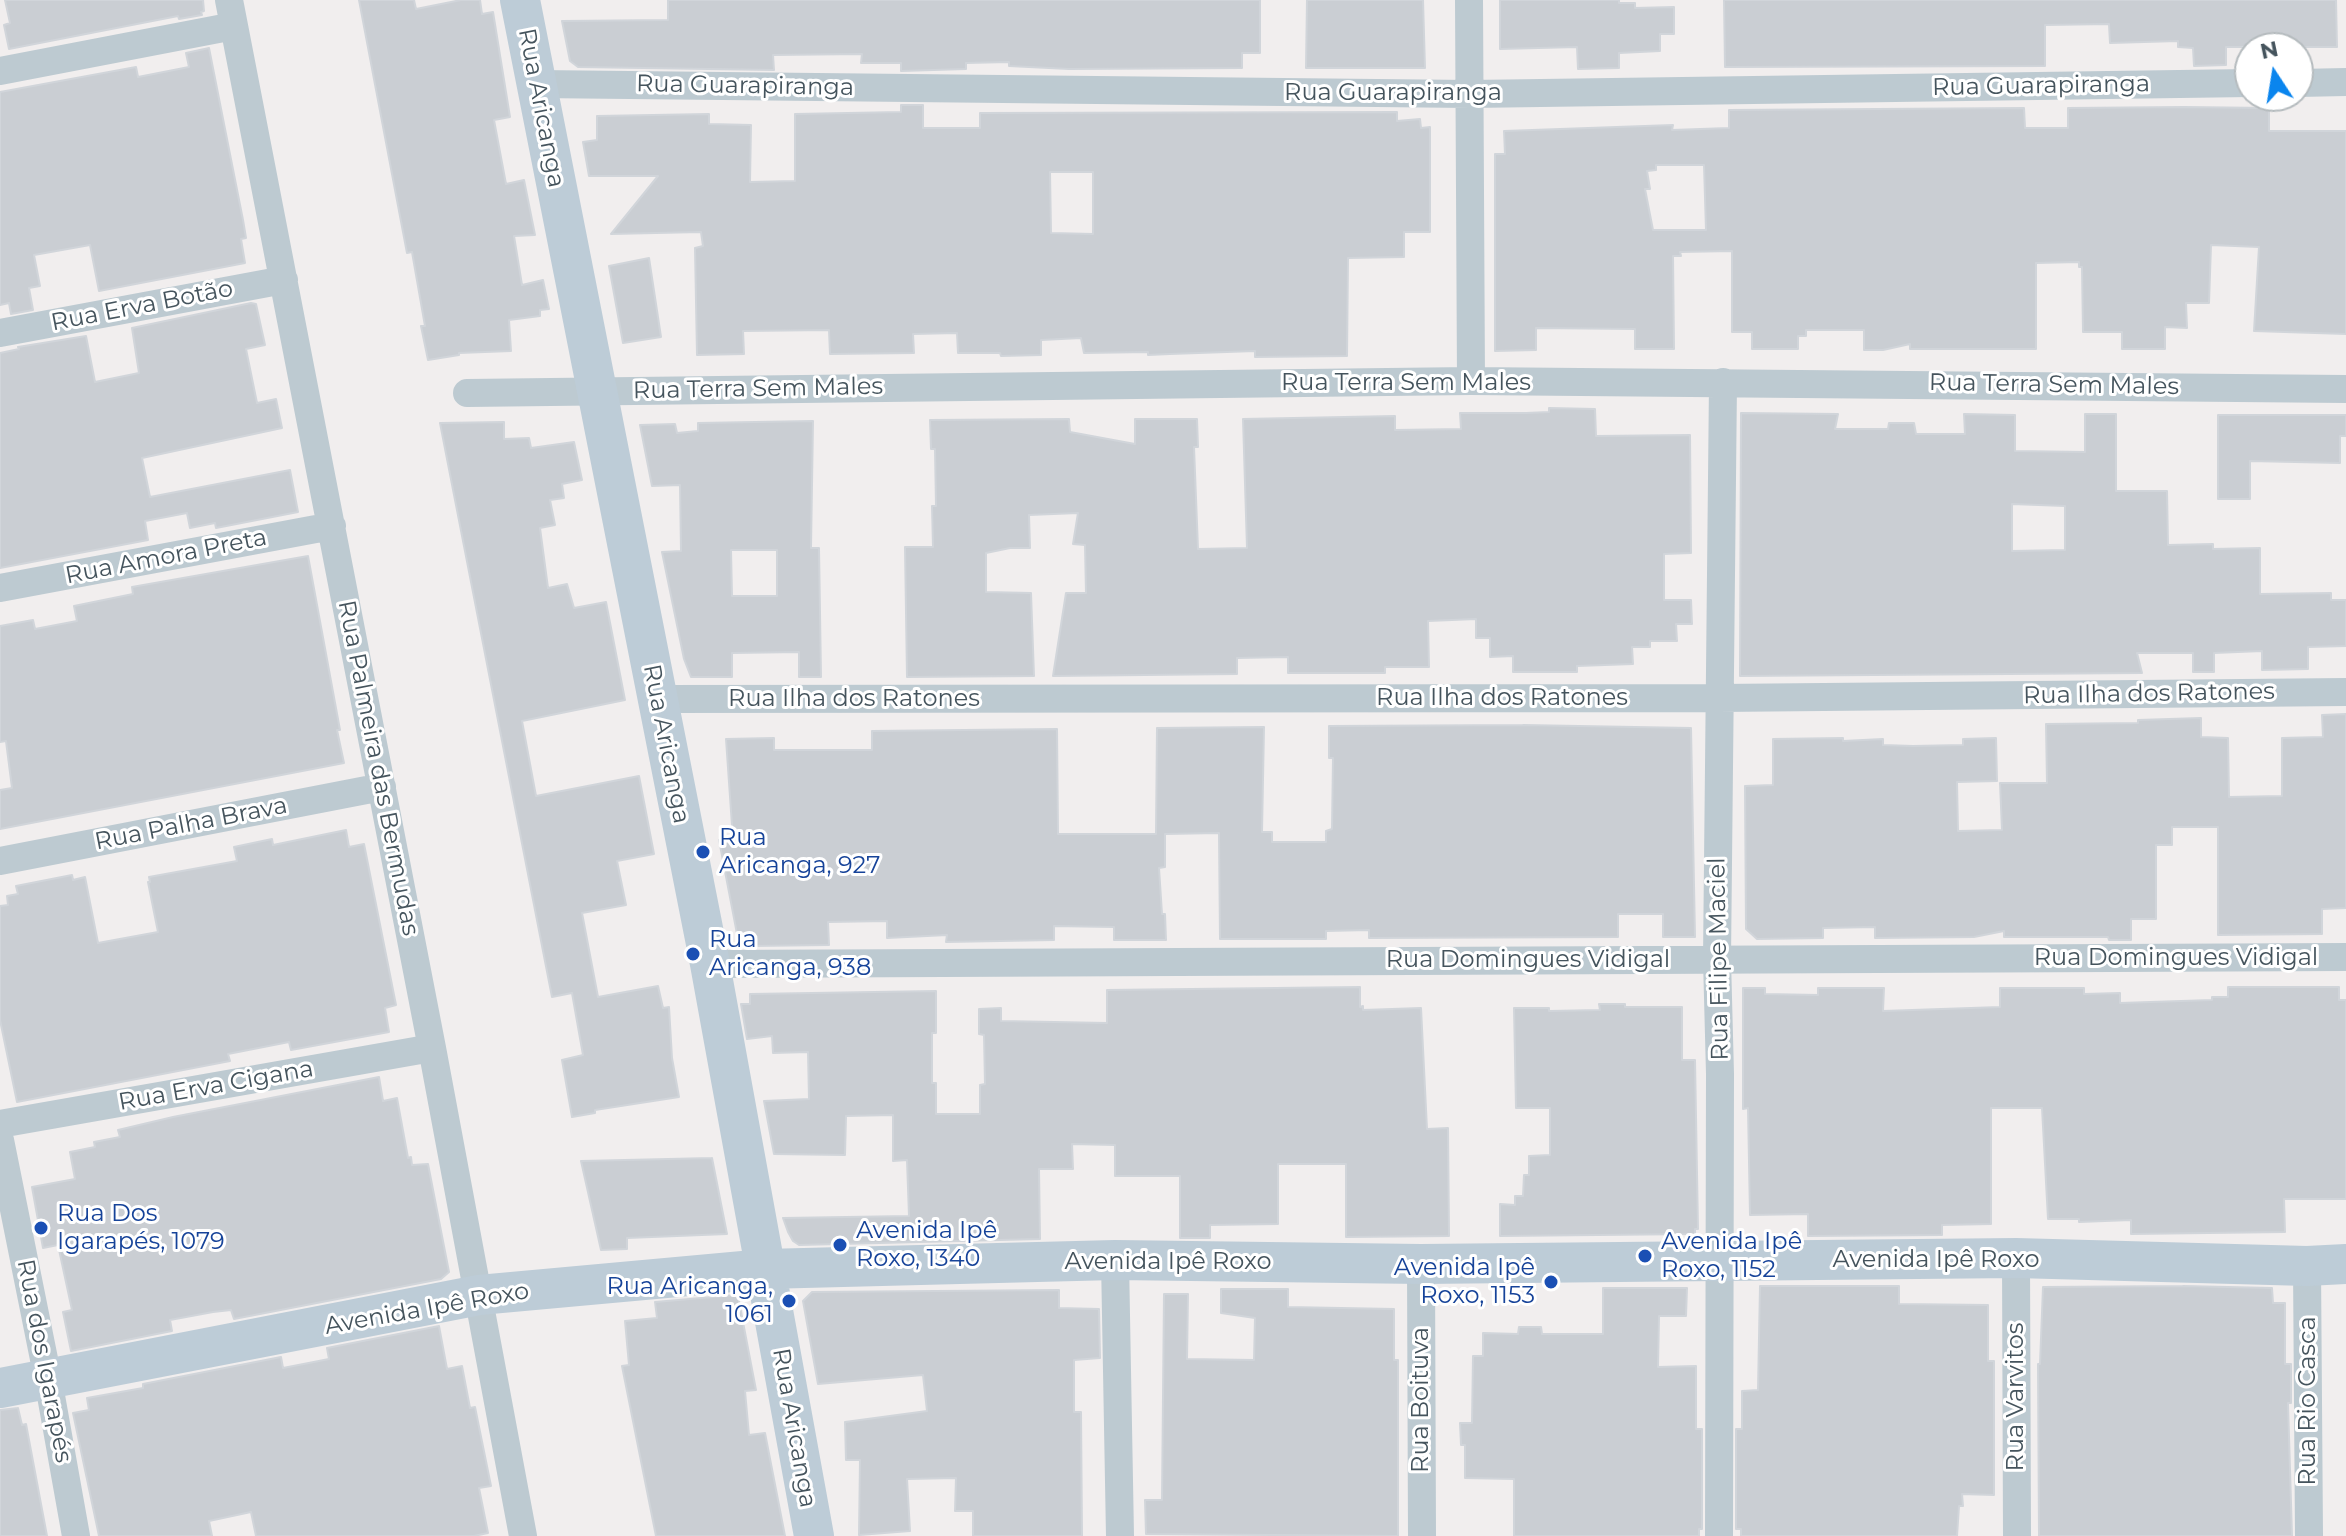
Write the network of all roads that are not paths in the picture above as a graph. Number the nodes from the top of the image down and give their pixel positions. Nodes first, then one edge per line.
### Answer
1 (520, 0) edge
2 (1469, 0) edge
3 (232, 13) edge
4 (0, 71) edge
5 (2346, 82) edge
6 (2234, 83) edge
7 (2314, 83) edge
8 (536, 84) junction
9 (1470, 94) junction
10 (284, 280) junction
11 (0, 333) edge
12 (1471, 381) junction
13 (1723, 382) junction
14 (2346, 389) edge
15 (598, 391) junction
16 (467, 393) dead end
17 (332, 526) junction
18 (0, 588) edge
19 (2346, 692) edge
20 (1719, 698) junction
21 (657, 699) junction
22 (382, 787) junction
23 (0, 861) edge
24 (2346, 957) edge
25 (1717, 959) junction
26 (710, 964) junction
27 (432, 1048) junction
28 (0, 1124) edge
29 (0, 1140) edge
30 (2016, 1258) junction
31 (1115, 1260) junction
32 (1718, 1261) junction
33 (1421, 1264) junction
34 (2327, 1265) edge
35 (765, 1269) junction
36 (479, 1295) junction
37 (48, 1379) junction
38 (0, 1388) edge
39 (76, 1536) edge
40 (523, 1536) edge
41 (814, 1536) edge
42 (1120, 1536) edge
43 (1422, 1536) edge
44 (1719, 1536) edge
45 (2017, 1536) edge
46 (2309, 1536) edge

1 - 8 street, Rua Aricanga
2 - 9 street
3 - 4 street
3 - 10 street, Rua Palmeira das Bermudas
5 - 7 street
6 - 9 street, Rua Guarapiranga
8 - 9 street, Rua Guarapiranga
8 - 15 street, Rua Aricanga
9 - 12 street
10 - 11 street, Rua Erva Botão
10 - 17 street, Rua Palmeira das Bermudas
12 - 13 street, Rua Terra Sem Males
12 - 15 street, Rua Terra Sem Males
13 - 14 street, Rua Terra Sem Males
13 - 20 street, Rua Filipe Maciel
15 - 16 street, Rua Terra Sem Males
15 - 21 street, Rua Aricanga
17 - 18 street, Rua Amora Preta
17 - 22 street, Rua Palmeira das Bermudas
19 - 20 street, Rua Ilha dos Ratones
20 - 21 street, Rua Ilha dos Ratones
20 - 25 street, Rua Filipe Maciel
21 - 26 street, Rua Aricanga
22 - 23 street, Rua Palha Brava
22 - 27 street, Rua Palmeira das Bermudas
24 - 25 street, Rua Domingues Vidigal
25 - 26 street, Rua Domingues Vidigal
25 - 32 street, Rua Filipe Maciel
26 - 35 street, Rua Aricanga
27 - 28 street, Rua Erva Cigana
27 - 36 street, Rua Palmeira das Bermudas
29 - 37 street, Rua dos Igarapés
30 - 32 street, Avenida Ipê Roxo
30 - 34 street, Avenida Ipê Roxo
30 - 45 street, Rua Varvitos
31 - 33 street, Avenida Ipê Roxo
31 - 35 street, Avenida Ipê Roxo
31 - 42 street
32 - 33 street, Avenida Ipê Roxo
32 - 44 street, Rua Filipe Maciel
33 - 43 street, Rua Boituva
34 - 46 street, Rua Rio Casca
35 - 36 street, Avenida Ipê Roxo
35 - 41 street, Rua Aricanga
36 - 37 street, Avenida Ipê Roxo
36 - 40 street, Rua Palmeira das Bermudas
37 - 38 street, Avenida Ipê Roxo
37 - 39 street, Rua dos Igarapés

